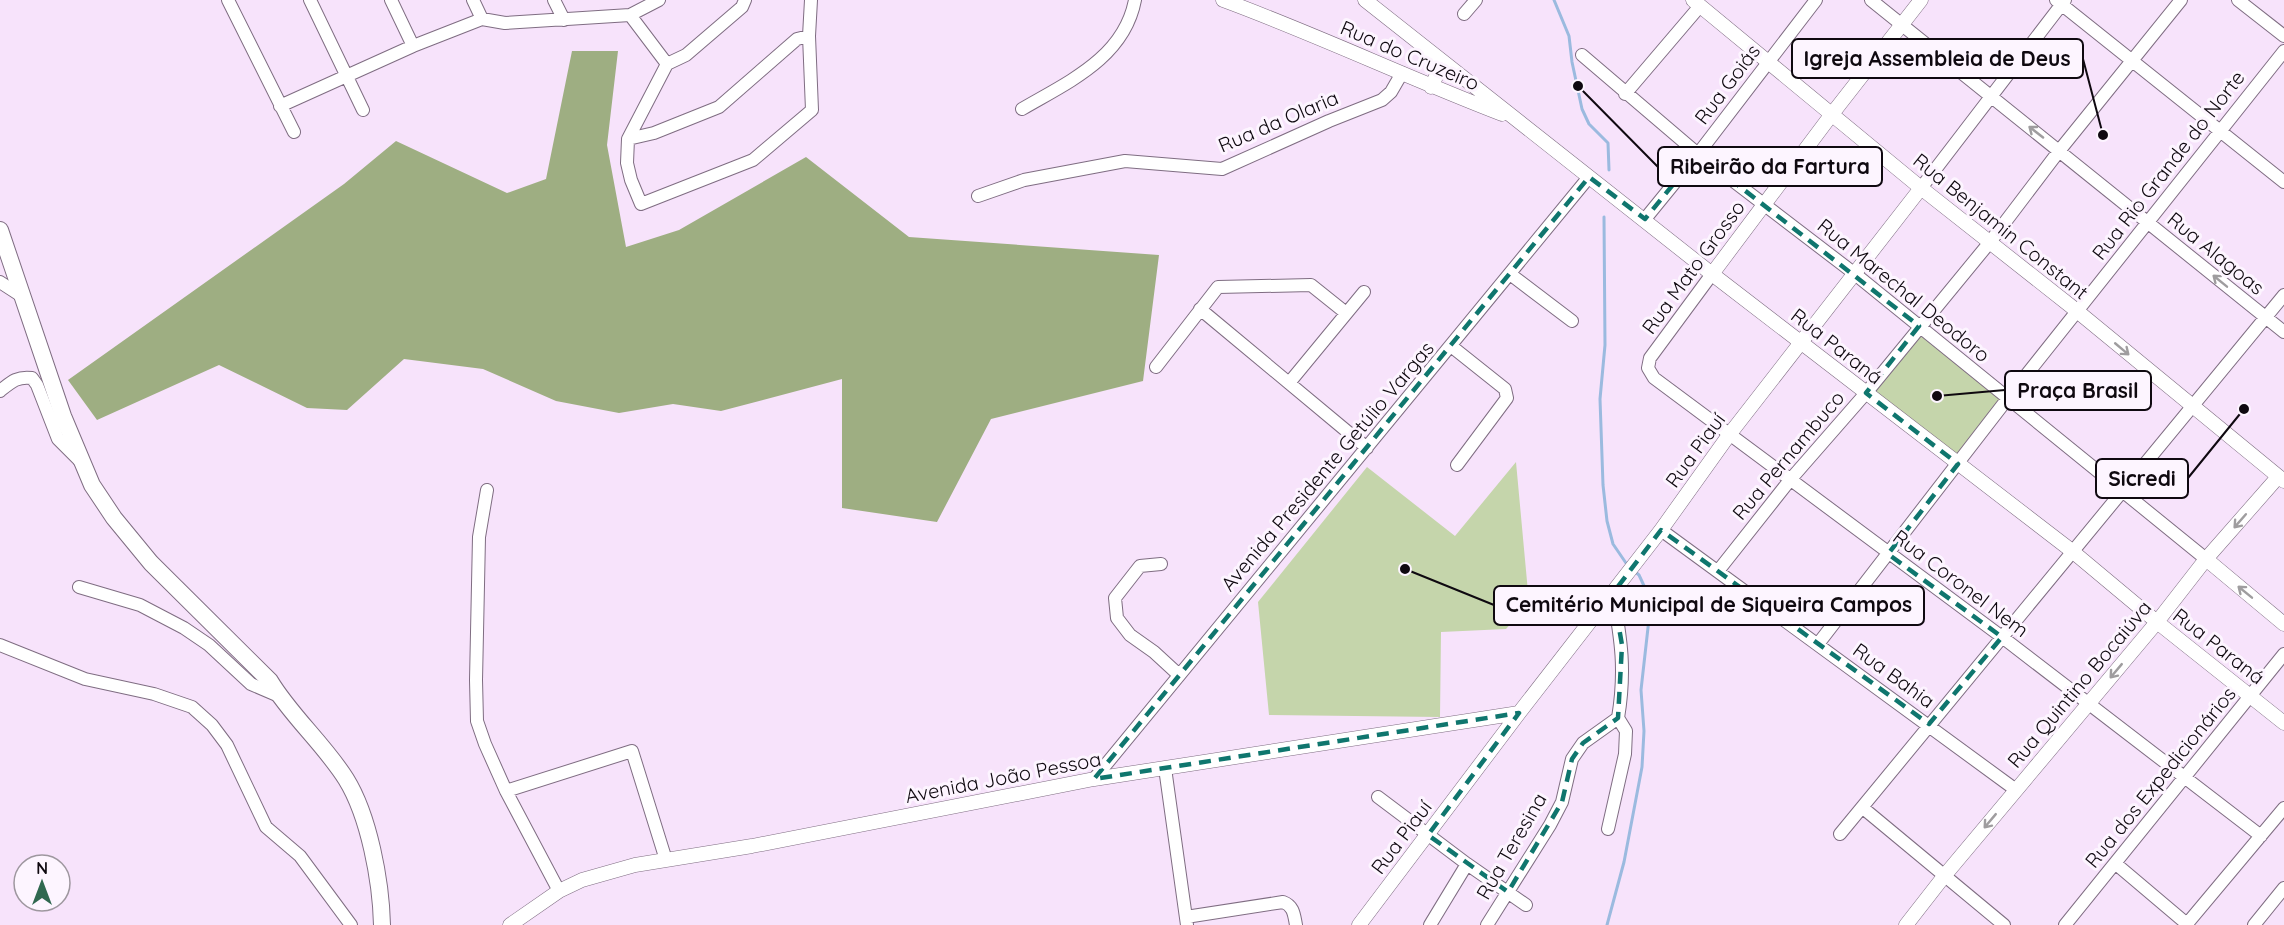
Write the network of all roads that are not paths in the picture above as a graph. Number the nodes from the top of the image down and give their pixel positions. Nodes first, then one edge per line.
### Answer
1 (228, 0) edge
2 (309, 0) edge
3 (391, 0) edge
4 (473, 0) edge
5 (554, 0) edge
6 (659, 0) edge
7 (745, 0) edge
8 (811, 0) edge
9 (1135, 0) edge
10 (1223, 0) edge
11 (1365, 0) edge
12 (1476, 0) edge
13 (1816, 0) edge
14 (1871, 0) edge
15 (1921, 0) edge
16 (2181, 0) edge
17 (2238, 0) edge
18 (1695, 2) edge
19 (2061, 2) edge
20 (635, 8) edge
21 (1464, 14) dead end
22 (482, 19) junction
23 (564, 20) junction
24 (1901, 25) junction
25 (809, 36) junction
26 (2284, 36) edge
27 (413, 46) junction
28 (2284, 51) edge
29 (1582, 55) dead end
30 (2132, 60) junction
31 (1443, 62) junction
32 (1768, 62) junction
33 (667, 64) junction
34 (1402, 73) junction
35 (347, 75) junction
36 (1431, 87) junction
37 (1625, 94) junction
38 (1992, 97) junction
39 (280, 106) junction
40 (363, 110) dead end
41 (1022, 110) dead end
42 (1832, 114) junction
43 (1515, 119) junction
44 (2220, 130) junction
45 (294, 132) dead end
46 (628, 139) junction
47 (2059, 151) junction
48 (1698, 154) junction
49 (1589, 177) junction
50 (2284, 182) edge
51 (1921, 188) junction
52 (978, 196) dead end
53 (1764, 203) junction
54 (1645, 219) junction
55 (2148, 222) junction
56 (0, 230) edge
57 (1990, 242) junction
58 (1510, 274) junction
59 (1712, 274) junction
60 (1855, 274) junction
61 (0, 282) edge
62 (1364, 292) dead end
63 (2284, 295) edge
64 (24, 298) junction
65 (1200, 309) junction
66 (2077, 312) junction
67 (1346, 314) junction
68 (2266, 318) junction
69 (1572, 321) dead end
70 (1919, 326) junction
71 (2284, 332) edge
72 (1802, 342) junction
73 (1451, 346) junction
74 (1650, 358) joint
75 (1156, 367) dead end
76 (1289, 383) junction
77 (0, 391) edge
78 (1866, 393) junction
79 (2008, 398) junction
80 (2192, 406) junction
81 (1729, 435) junction
82 (1367, 448) junction
83 (81, 462) junction
84 (1958, 464) junction
85 (1457, 465) dead end
86 (2282, 476) edge
87 (1790, 480) junction
88 (487, 490) dead end
89 (2120, 491) junction
90 (1661, 530) junction
91 (2072, 551) junction
92 (1888, 554) junction
93 (2206, 560) junction
94 (1161, 564) dead end
95 (1718, 571) junction
96 (79, 586) dead end
97 (1612, 593) junction
98 (2157, 622) junction
99 (2284, 624) edge
100 (2002, 637) junction
101 (1818, 644) junction
102 (0, 645) edge
103 (2284, 654) edge
104 (1179, 675) junction
105 (2251, 695) junction
106 (279, 696) junction
107 (2088, 704) junction
108 (1519, 712) junction
109 (1618, 718) junction
110 (2284, 723) edge
111 (1929, 724) junction
112 (1165, 768) junction
113 (2184, 777) junction
114 (1094, 779) junction
115 (506, 790) junction
116 (2016, 790) junction
117 (1378, 797) dead end
118 (1863, 808) junction
119 (2284, 808) edge
120 (1608, 829) dead end
121 (1840, 834) dead end
122 (1428, 835) junction
123 (2261, 836) junction
124 (666, 860) junction
125 (1467, 864) junction
126 (2116, 864) junction
127 (1945, 875) junction
128 (2284, 888) edge
129 (559, 891) junction
130 (1508, 892) junction
131 (1526, 905) dead end
132 (1187, 921) edge
133 (351, 925) edge
134 (382, 925) edge
135 (510, 925) edge
136 (1296, 925) edge
137 (1359, 925) edge
138 (1430, 925) edge
139 (1487, 925) edge
140 (1906, 925) edge
141 (2004, 925) edge
142 (2065, 925) edge
143 (2187, 925) edge
144 (2254, 925) edge

1 - 39 street
2 - 35 street
3 - 27 street
4 - 22 street
5 - 23 street
6 - 20 street
7 - 33 street
8 - 25 street
9 - 41 street
10 - 34 street, Rua do Cruzeiro
11 - 31 street, Rua Paraná
12 - 21 street
13 - 32 street, Rua Goiás
14 - 24 street, Rua Alagoas
15 - 24 street, Rua Mato Grosso
16 - 30 street, Rua Pernambuco
17 - 26 street
18 - 32 street, Rua Benjamin Constant
18 - 37 street
19 - 30 street
19 - 38 street, Rua Piauí
20 - 23 street
20 - 33 street
22 - 23 street
22 - 27 street
24 - 38 street, Rua Alagoas
24 - 42 street, Rua Mato Grosso
25 - 46 street
25 - 46 street
27 - 35 street
28 - 44 street, Rua Rio Grande do Norte
29 - 37 street, Rua Marechal Deodoro
30 - 44 street
30 - 47 street, Rua Pernambuco
31 - 36 street
31 - 43 street, Rua Paraná
32 - 42 street, Rua Benjamin Constant
32 - 48 street, Rua Goiás
33 - 46 street
34 - 36 street, Rua do Cruzeiro
34 - 52 street, Rua da Olaria
35 - 39 street
35 - 40 street
36 - 43 street, Rua do Cruzeiro
37 - 48 street, Rua Marechal Deodoro
47 -> 38 street, Rua Alagoas
38 - 51 street, Rua Piauí
39 - 45 street
42 - 51 street, Rua Benjamin Constant
42 - 53 street, Rua Mato Grosso
43 - 49 street, Rua Paraná
44 - 50 street
44 - 55 street, Rua Rio Grande do Norte
47 - 55 street, Rua Alagoas
47 - 57 street, Rua Pernambuco
48 - 53 street, Rua Marechal Deodoro
48 - 54 street, Rua Goiás
49 - 54 street, Rua Paraná
49 - 58 street, Avenida Presidente Getúlio Vargas
51 - 57 street, Rua Benjamin Constant
51 - 60 street, Rua Piauí
53 - 59 street, Rua Mato Grosso
53 - 60 street, Rua Marechal Deodoro
54 - 59 street, Rua Paraná
55 - 66 street, Rua Rio Grande do Norte
68 -> 55 street, Rua Alagoas
56 - 64 main road
57 - 66 street, Rua Benjamin Constant
57 - 70 street, Rua Pernambuco
58 - 69 street
58 - 73 street, Avenida Presidente Getúlio Vargas
59 - 72 street, Rua Paraná
59 - 74 street, Rua Mato Grosso
60 - 70 street, Rua Marechal Deodoro
60 - 72 street, Rua Piauí
61 - 64 street
62 - 67 street
63 - 68 street
64 - 83 main road
65 - 67 street
65 - 75 street
65 - 76 street
66 - 79 street, Rua Rio Grande do Norte
66 -> 80 street, Rua Benjamin Constant
67 - 76 street
68 - 71 street, Rua Alagoas
68 - 80 street
70 - 78 street, Rua Pernambuco
70 - 79 street, Rua Marechal Deodoro
72 - 78 street, Rua Paraná
72 - 81 street, Rua Piauí
73 - 82 street, Avenida Presidente Getúlio Vargas
73 - 85 street
74 - 81 street, Rua Coronel Nem
76 - 82 street
77 - 83 street
78 - 84 street, Rua Paraná
78 - 87 street, Rua Pernambuco
79 - 84 street, Rua Rio Grande do Norte
79 - 89 street, Rua Marechal Deodoro
80 - 86 street, Rua Benjamin Constant
80 - 89 street
81 - 87 street, Rua Coronel Nem
81 - 90 street, Rua Piauí
82 - 104 street, Avenida Presidente Getúlio Vargas
83 - 106 main road
84 - 91 street, Rua Paraná
84 - 92 street, Rua Rio Grande do Norte
86 -> 93 street, Rua Quintino Bocaiúva
87 - 92 street, Rua Coronel Nem
87 - 95 street, Rua Pernambuco
88 - 115 street
89 - 91 street
89 - 93 street, Rua Marechal Deodoro
90 - 95 street, Rua Bahia
90 - 97 street, Rua Piauí
91 - 98 street, Rua Paraná
91 - 100 street
92 - 100 street, Rua Coronel Nem
92 - 101 street, Rua Rio Grande do Norte
93 - 98 street, Rua Quintino Bocaiúva
99 -> 93 street, Rua Marechal Deodoro
94 - 104 street
95 - 101 street, Rua Bahia
96 - 106 street
97 - 108 street, Rua Piauí
97 - 109 street
98 - 105 street, Rua Paraná
98 -> 107 street, Rua Quintino Bocaiúva
100 - 107 street, Rua Coronel Nem
100 - 111 street
101 - 111 street, Rua Bahia
102 - 133 street
103 - 105 street, Rua dos Expedicionários
104 - 114 street, Avenida Presidente Getúlio Vargas
105 - 110 street, Rua Paraná
105 - 113 street, Rua dos Expedicionários
106 - 134 main road
107 - 113 street, Rua Coronel Nem
107 - 116 street, Rua Quintino Bocaiúva
108 - 112 street, Avenida João Pessoa
108 - 122 street, Rua Piauí
109 - 120 street
109 - 130 street, Rua Teresina
111 - 116 street, Rua Bahia
111 - 118 street
112 - 114 street, Avenida João Pessoa
112 - 132 street
113 - 123 street, Rua Coronel Nem
113 - 126 street, Rua dos Expedicionários
114 - 124 street, Avenida João Pessoa
115 - 124 street
115 - 129 street
116 -> 127 street, Rua Quintino Bocaiúva
117 - 122 street
118 - 121 street
118 - 127 street
119 - 123 street
122 - 125 street
122 - 137 street, Rua Piauí
123 - 143 street
124 - 129 street, Avenida João Pessoa
125 - 130 street
125 - 138 street
126 - 142 street, Rua dos Expedicionários
126 - 143 street
127 - 140 street, Rua Quintino Bocaiúva
127 - 141 street
128 - 144 street
129 - 135 street, Avenida João Pessoa
130 - 131 street
130 - 139 street, Rua Teresina
132 - 136 street

